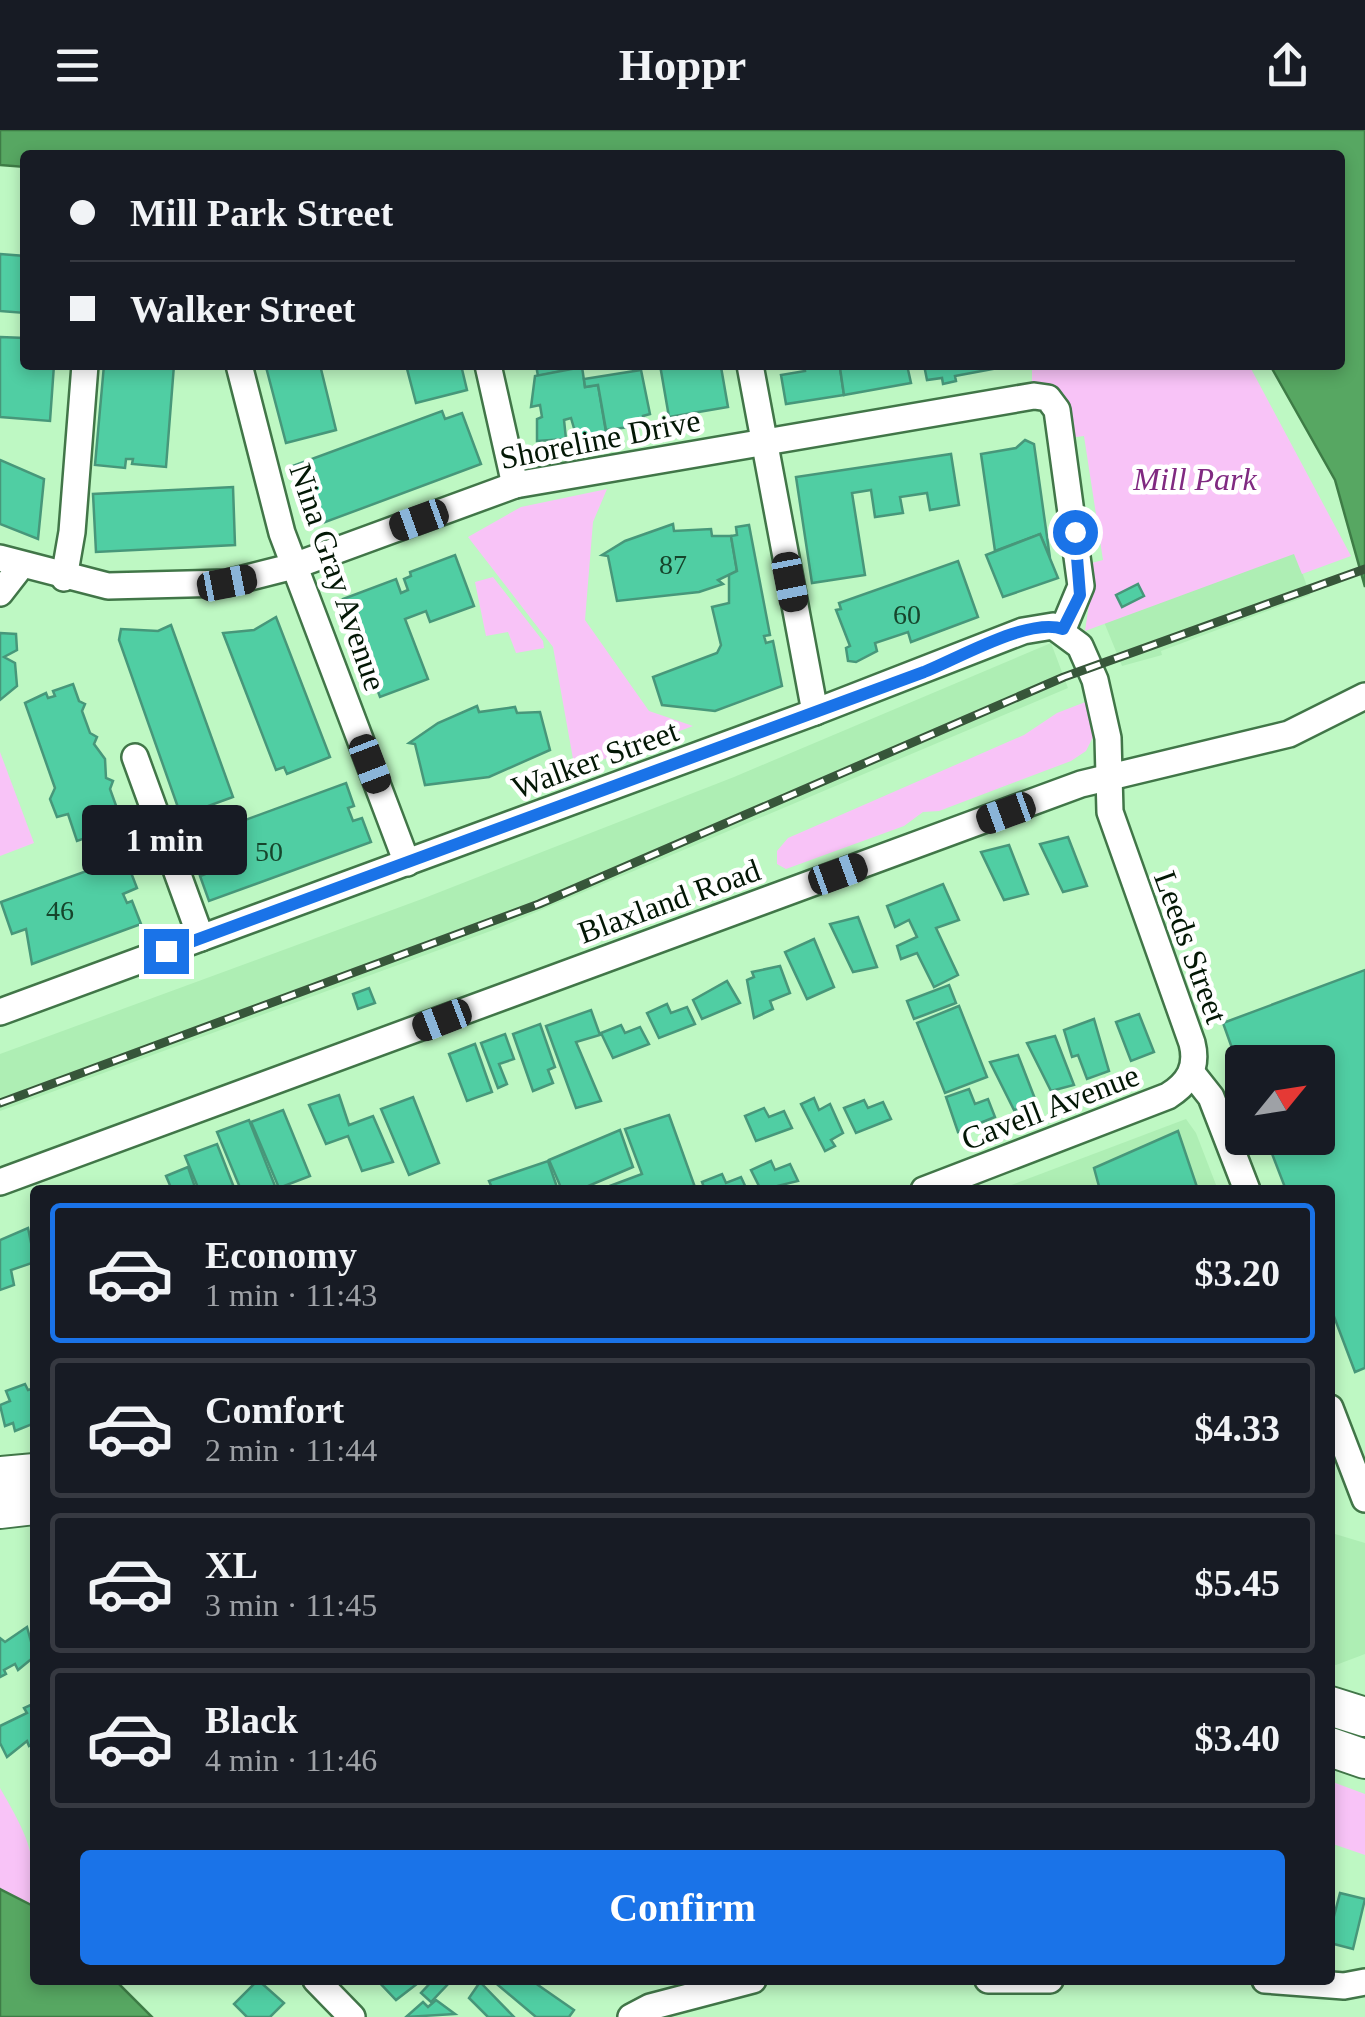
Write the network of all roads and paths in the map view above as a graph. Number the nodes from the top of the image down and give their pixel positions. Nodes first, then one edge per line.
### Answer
1 (85, 370) edge
2 (240, 370) edge
3 (489, 370) edge
4 (751, 370) edge
5 (764, 442) junction
6 (516, 485) junction
7 (10, 562) edge
8 (294, 566) junction
9 (64, 578) junction
10 (0, 594) edge
11 (1063, 629) junction
12 (1365, 696) edge
13 (815, 712) junction
14 (135, 757) dead end
15 (1109, 776) junction
16 (407, 863) junction
17 (201, 938) junction
18 (0, 1012) edge
19 (1192, 1074) junction
20 (0, 1182) edge
21 (937, 1185) edge
22 (1245, 1185) edge
23 (1335, 1421) edge
24 (30, 1473) edge
25 (0, 1476) edge
26 (1365, 1500) edge
27 (30, 1506) edge
28 (0, 1509) edge
29 (1335, 1708) edge
30 (1365, 1717) edge
31 (1335, 1749) edge
32 (1365, 1759) edge
33 (1365, 1982) edge
34 (321, 1985) edge
35 (712, 1985) edge
36 (1331, 1985) edge
37 (670, 1990) edge
38 (352, 2017) edge
39 (631, 2017) edge

1 - 9 street
2 - 8 street, Nina Gray Avenue
3 - 6 street
4 - 5 street
5 - 6 street, Shoreline Drive
5 - 11 street, Shoreline Drive
5 - 13 street
6 - 8 street, Shoreline Drive
7 - 9 street, Shoreline Drive
7 - 10 street
8 - 9 street, Shoreline Drive
8 - 16 street, Nina Gray Avenue
11 - 13 street, Walker Street
11 - 15 street
12 - 15 street, Blaxland Road
13 - 16 street, Walker Street
14 - 17 street
15 - 19 street, Leeds Street
15 - 20 street, Blaxland Road
16 - 17 street, Walker Street
17 - 18 street, Walker Street
19 - 21 street, Cavell Avenue
19 - 22 street, Leeds Street
23 - 26 street
24 - 25 highway
27 - 28 highway
29 - 30 highway
31 - 32 highway
33 - 36 street
34 - 38 street
35 - 37 street
37 - 39 street

